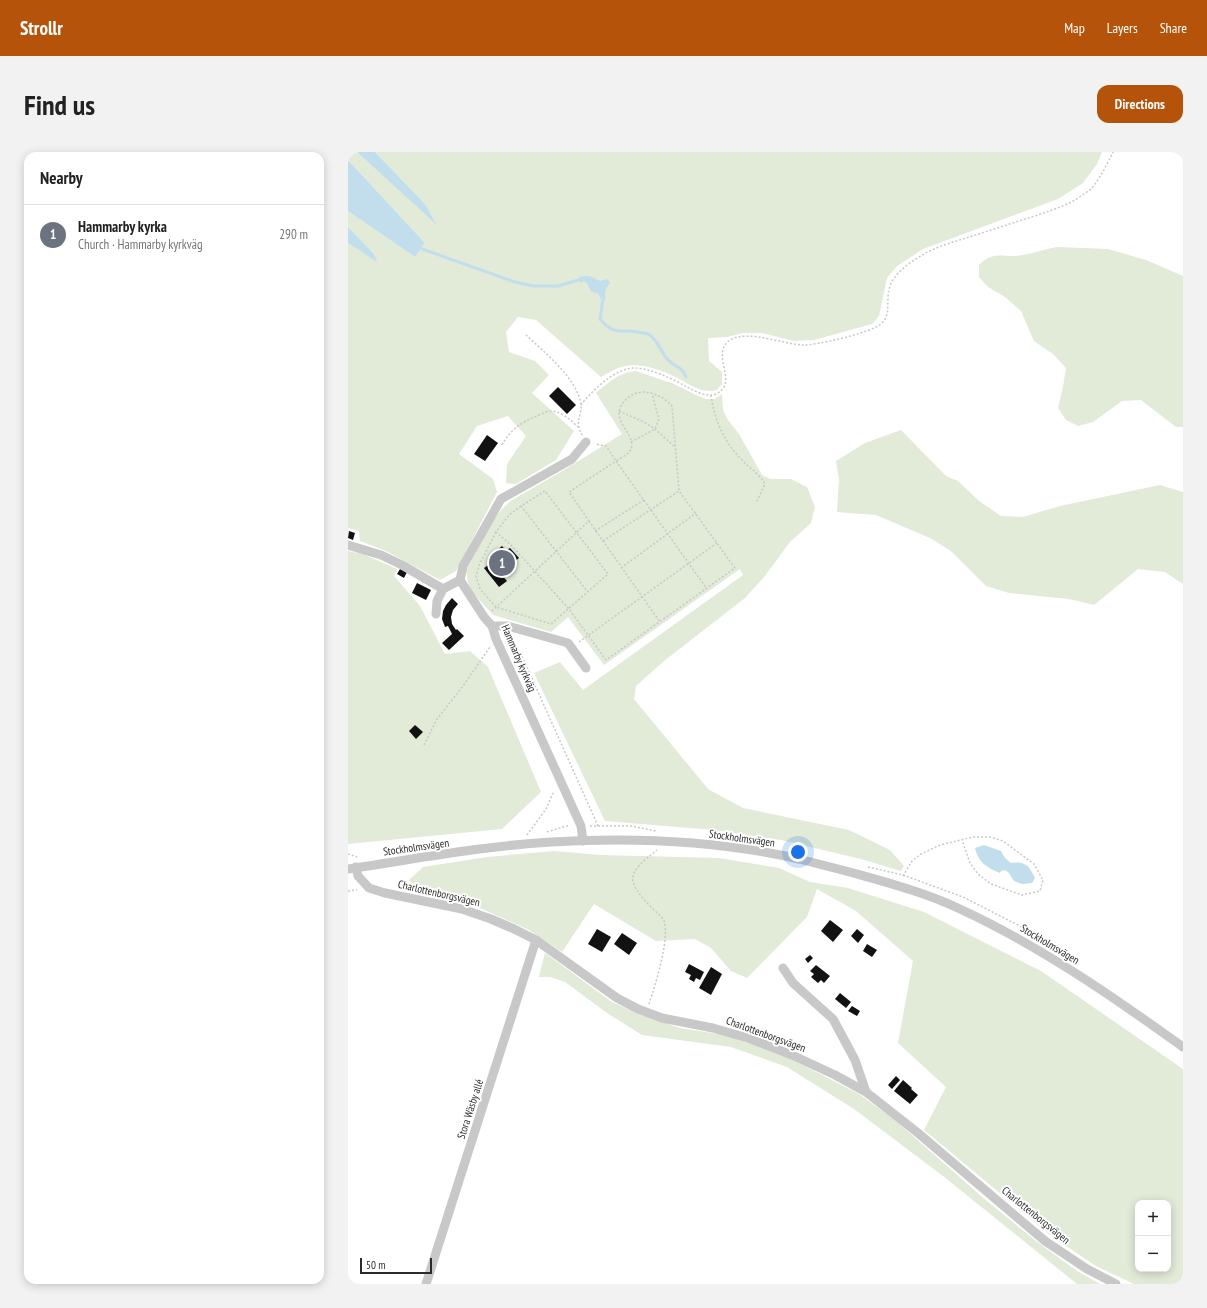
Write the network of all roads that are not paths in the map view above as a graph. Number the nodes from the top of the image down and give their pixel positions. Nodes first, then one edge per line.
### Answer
1 (586, 442) road end
2 (348, 545) edge
3 (460, 580) junction
4 (444, 589) junction
5 (436, 614) dead end
6 (492, 626) junction
7 (586, 668) dead end
8 (583, 841) junction
9 (352, 868) edge
10 (536, 940) junction
11 (783, 968) dead end
12 (1183, 1047) edge
13 (866, 1092) junction
14 (426, 1284) edge
15 (1116, 1284) edge

1 - 3 street
2 - 4 street
3 - 4 street
3 - 6 street, Hammarby kyrkväg
4 - 5 street
6 - 7 street
6 - 8 street, Hammarby kyrkväg
8 - 9 street, Stockholmsvägen
8 - 12 street, Stockholmsvägen
9 - 10 street, Charlottenborgsvägen
10 - 13 street, Charlottenborgsvägen
10 - 14 street, Stora Wäsby allé
11 - 13 street
13 - 15 street, Charlottenborgsvägen

